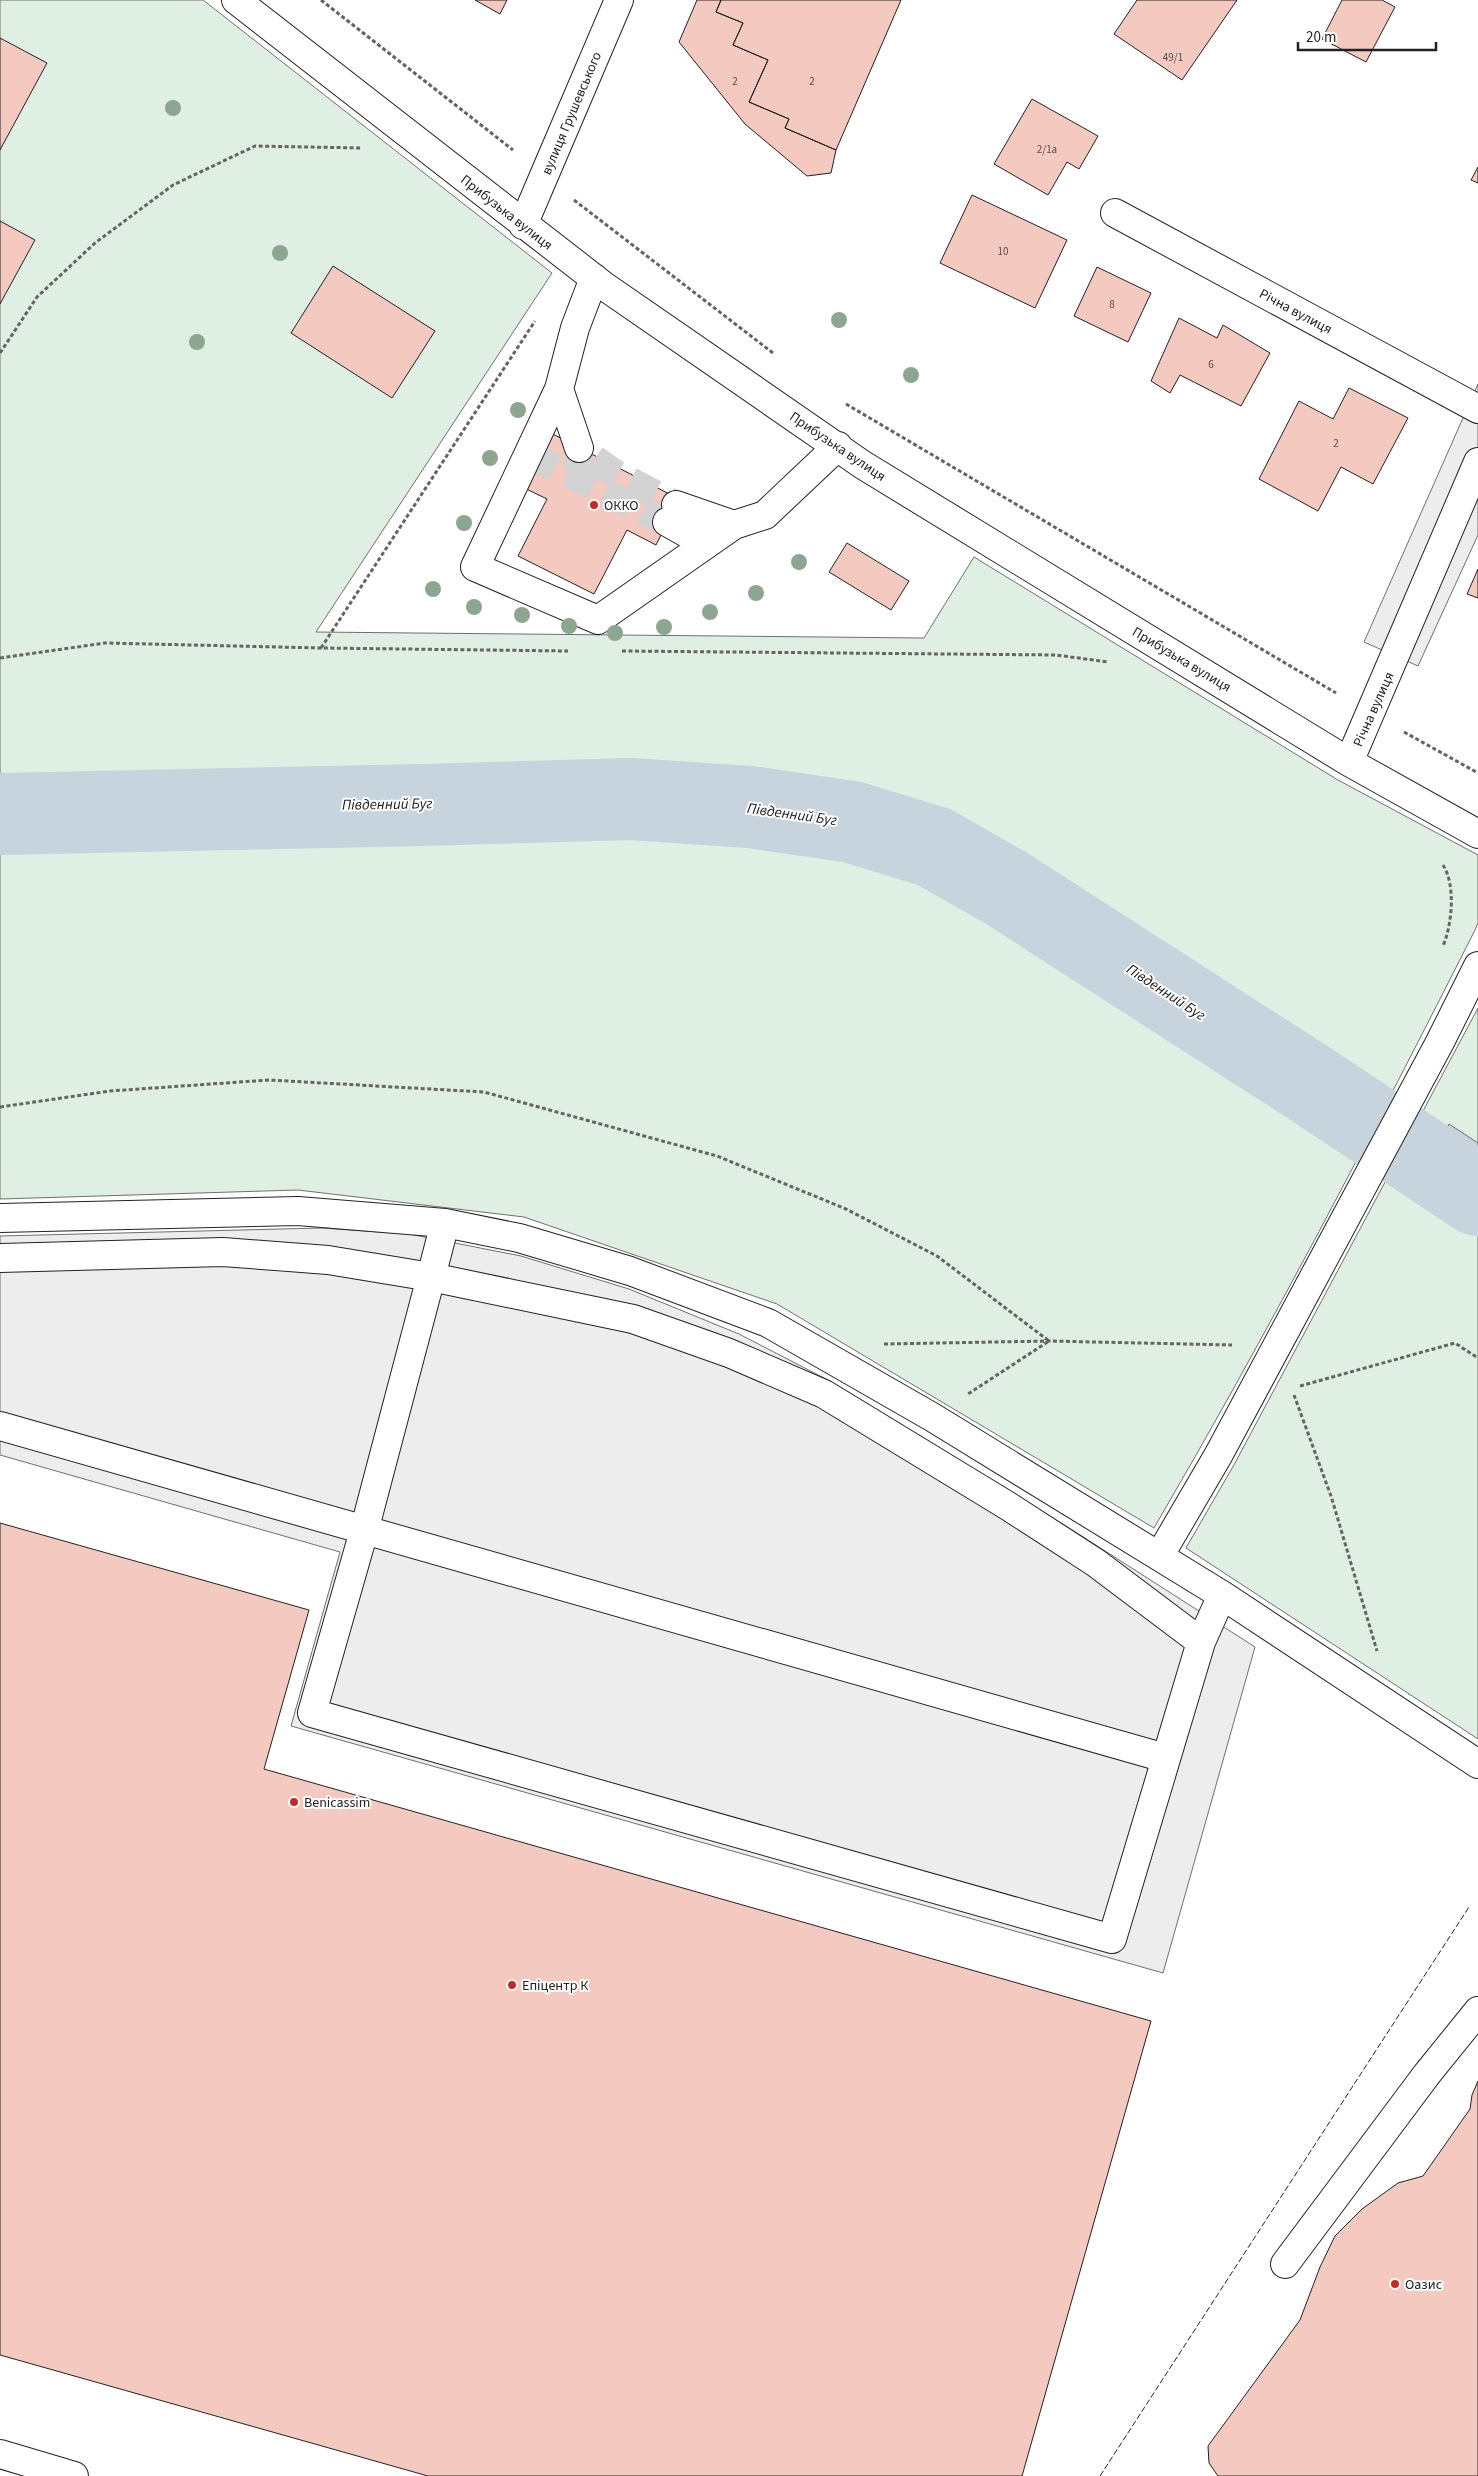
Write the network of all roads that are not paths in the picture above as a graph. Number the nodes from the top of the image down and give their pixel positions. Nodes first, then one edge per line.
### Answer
1 (236, 0) edge
2 (619, 0) edge
3 (1115, 213) dead end
4 (523, 225) junction
5 (594, 278) junction
6 (559, 389) junction
7 (1478, 409) edge
8 (838, 446) junction
9 (579, 448) dead end
10 (1478, 462) edge
11 (734, 525) junction
12 (706, 544) junction
13 (1349, 762) junction
14 (1478, 834) edge
15 (1478, 966) edge
16 (0, 1218) edge
17 (445, 1224) junction
18 (0, 1258) edge
19 (431, 1277) junction
20 (0, 1426) edge
21 (364, 1531) junction
22 (1160, 1555) junction
23 (1222, 1595) junction
24 (1201, 1642) junction
25 (1165, 1758) junction
26 (1478, 1764) edge
27 (1478, 2011) edge
28 (1285, 2264) dead end
29 (0, 2454) edge
30 (74, 2476) edge

1 - 4 street, Прибузька вулиця
2 - 4 street, вулиця Грушевського
3 - 7 street, Річна вулиця
4 - 5 street, Прибузька вулиця
5 - 6 street
5 - 8 street, Прибузька вулиця
6 - 9 street
6 - 12 street
8 - 11 street
8 - 13 street, Прибузька вулиця
10 - 13 street, Річна вулиця
11 - 12 street
11 - 12 street
13 - 14 street, Прибузька вулиця
15 - 22 street
16 - 17 street
17 - 19 street
17 - 22 street
18 - 19 street
19 - 21 street
19 - 24 street
20 - 21 street
21 - 25 street
21 - 25 street
22 - 23 street
23 - 24 street
23 - 26 street
24 - 25 street
27 - 28 street
29 - 30 street

